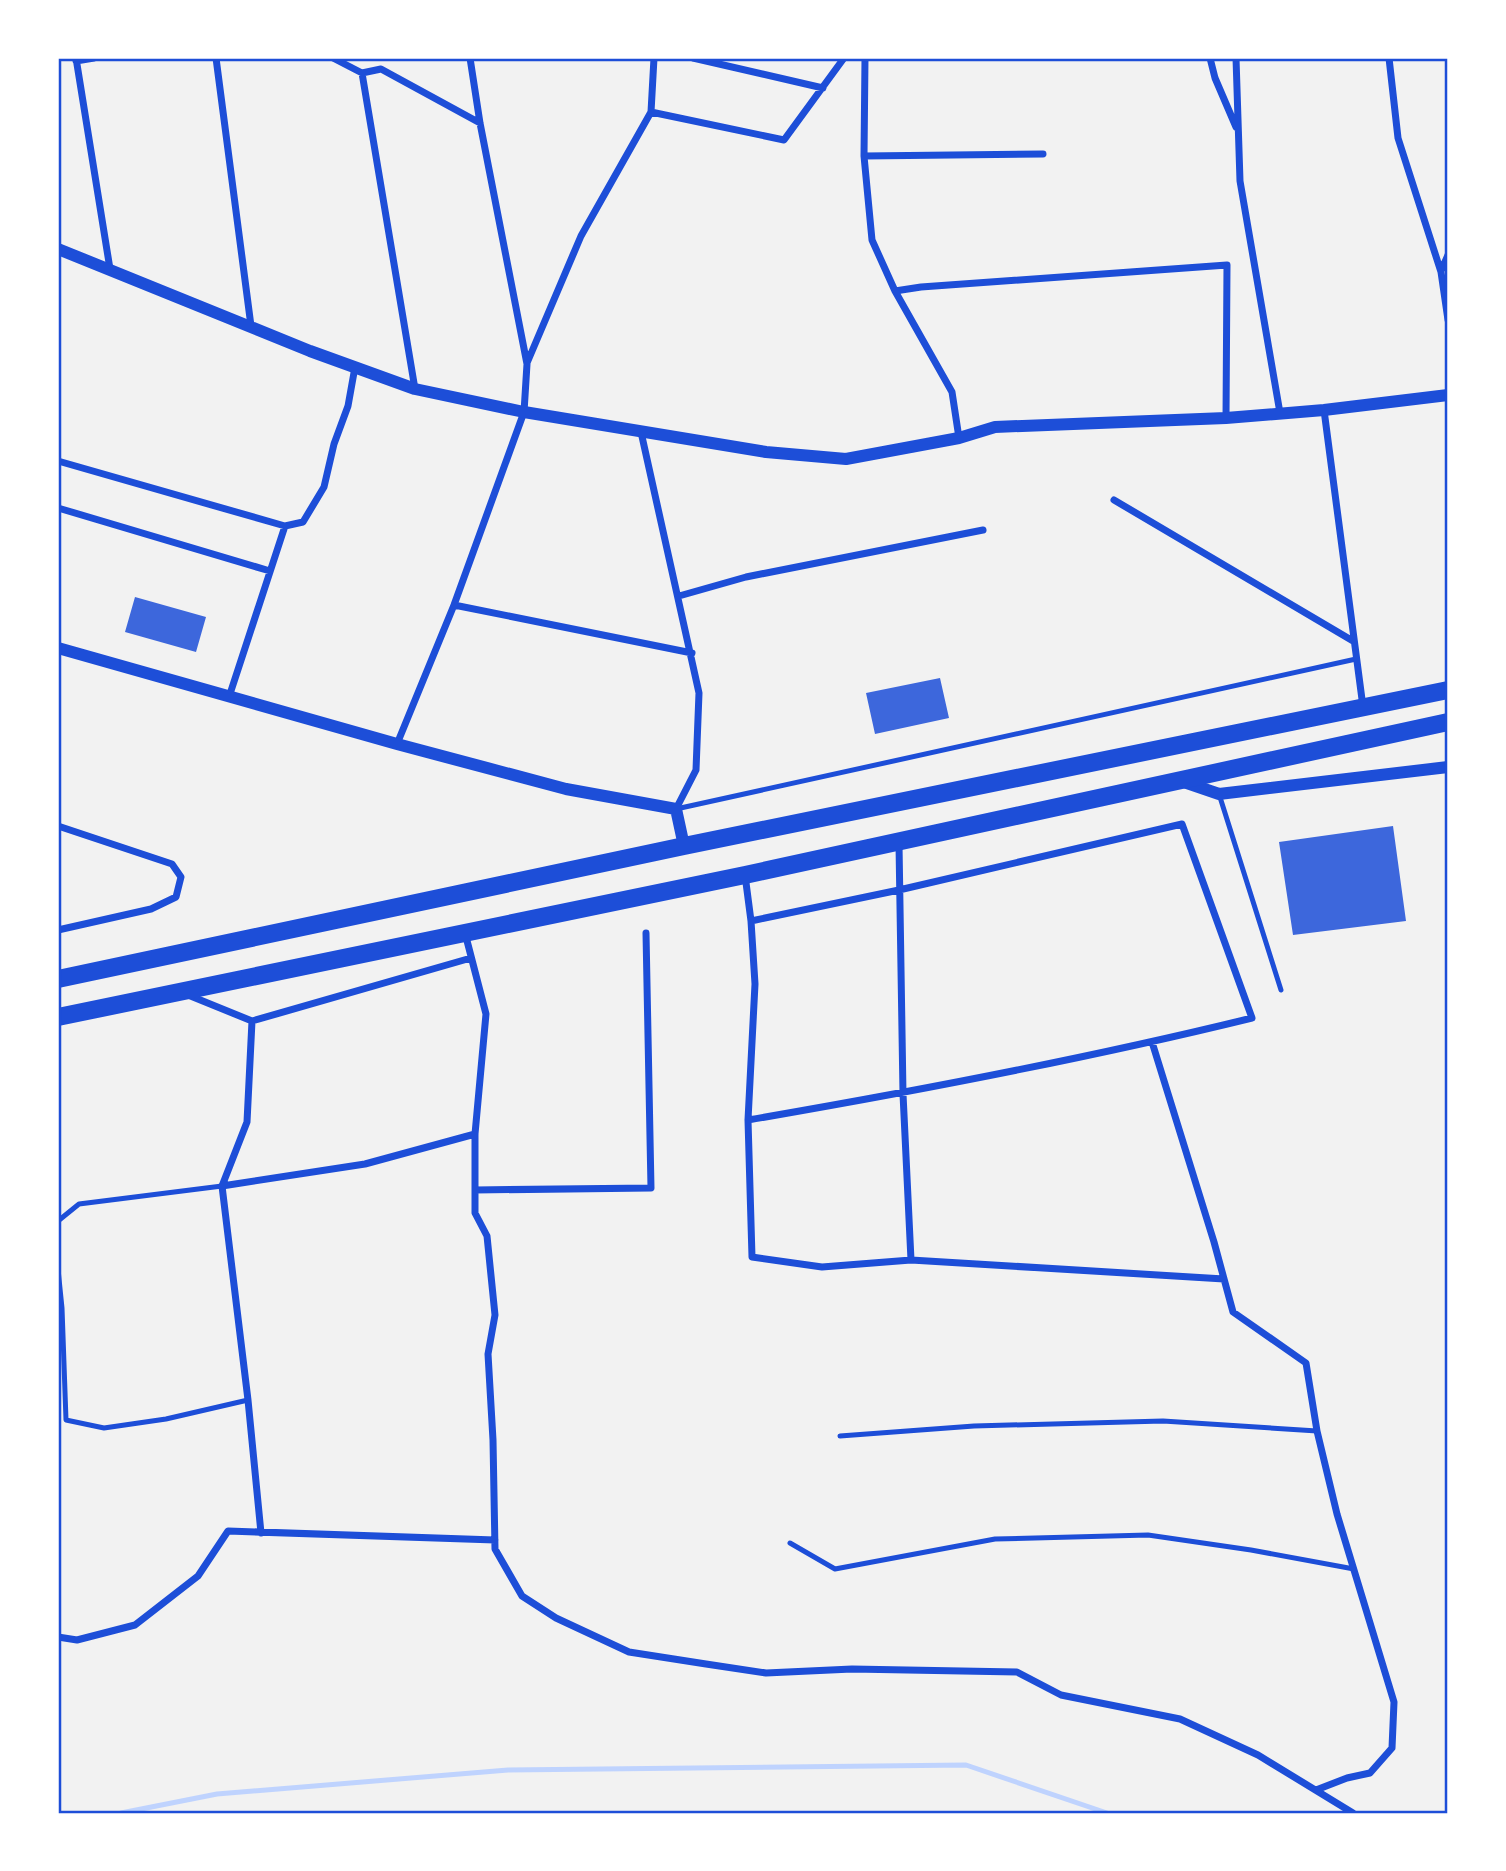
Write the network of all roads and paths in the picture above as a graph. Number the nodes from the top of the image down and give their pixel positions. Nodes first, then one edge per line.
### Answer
1 (94, 58) edge
2 (216, 58) edge
3 (333, 58) edge
4 (470, 58) edge
5 (654, 58) edge
6 (693, 58) edge
7 (844, 58) edge
8 (865, 58) edge
9 (1210, 58) edge
10 (1236, 58) edge
11 (1389, 58) edge
12 (76, 59) edge
13 (362, 73) junction
14 (823, 88) junction
15 (651, 112) junction
16 (480, 123) junction
17 (1238, 130) junction
18 (1043, 154) dead end
19 (864, 156) junction
20 (58, 248) edge
21 (1448, 255) edge
22 (110, 269) junction
23 (1441, 272) junction
24 (895, 291) junction
25 (1448, 320) edge
26 (251, 326) junction
27 (527, 364) junction
28 (355, 366) junction
29 (415, 389) junction
30 (1448, 395) edge
31 (1324, 410) junction
32 (524, 412) junction
33 (1280, 413) junction
34 (1226, 418) junction
35 (641, 431) junction
36 (959, 438) junction
37 (58, 461) edge
38 (1114, 500) dead end
39 (58, 508) edge
40 (285, 526) junction
41 (983, 530) dead end
42 (270, 570) junction
43 (679, 596) junction
44 (454, 606) junction
45 (1353, 641) junction
46 (58, 648) edge
47 (692, 653) junction
48 (1356, 659) junction
49 (1448, 690) edge
50 (229, 697) junction
51 (1363, 708) junction
52 (1448, 722) edge
53 (397, 744) junction
54 (1448, 767) edge
55 (1177, 780) junction
56 (1219, 794) junction
57 (676, 809) junction
58 (58, 826) edge
59 (898, 840) junction
60 (684, 846) junction
61 (745, 875) junction
62 (899, 890) junction
63 (751, 921) junction
64 (58, 930) edge
65 (464, 932) junction
66 (646, 933) dead end
67 (471, 958) junction
68 (58, 979) edge
69 (1281, 990) dead end
70 (180, 991) junction
71 (58, 1017) edge
72 (252, 1021) junction
73 (1152, 1042) junction
74 (903, 1094) junction
75 (748, 1120) junction
76 (475, 1134) junction
77 (222, 1186) junction
78 (475, 1190) junction
79 (58, 1221) edge
80 (911, 1260) junction
81 (58, 1269) edge
82 (1224, 1279) junction
83 (248, 1400) junction
84 (58, 1419) edge
85 (66, 1420) junction
86 (1317, 1432) junction
87 (840, 1436) dead end
88 (261, 1532) junction
89 (495, 1540) junction
90 (790, 1543) dead end
91 (1354, 1569) junction
92 (58, 1637) edge
93 (1316, 1790) junction
94 (1353, 1813) edge

1 - 12 street
2 - 26 street
3 - 13 street
4 - 16 street
5 - 15 street
6 - 14 street
7 - 14 street
8 - 19 street
9 - 17 street
10 - 17 street
11 - 23 street
12 - 22 street
13 - 16 street
13 - 29 street
14 - 15 street
15 - 27 street
16 - 27 street
17 - 33 street
18 - 19 street
19 - 24 street
20 - 22 street
21 - 23 street
22 - 26 street
23 - 25 street
24 - 34 street
24 - 36 street
26 - 28 street
27 - 32 street
28 - 29 street
28 - 40 street
29 - 32 street
30 - 31 street
31 - 33 street
31 - 45 street
32 - 35 street
32 - 44 street
33 - 34 street
34 - 36 street
35 - 36 street
35 - 43 street
37 - 40 street
38 - 45 street
39 - 42 street
40 - 42 street
41 - 43 street
42 - 50 street
43 - 47 street
44 - 47 street
44 - 53 street
45 - 48 street
46 - 50 street
47 - 57 street
48 - 51 street
48 - 57 lane
49 - 51 main road
50 - 53 street
51 - 60 main road
52 - 55 main road
53 - 57 street
54 - 56 street
55 - 56 street
55 - 59 main road
56 - 69 lane
57 - 60 street
58 - 64 street
59 - 61 main road
59 - 62 street
60 - 68 main road
61 - 63 street
61 - 65 main road
62 - 63 street
62 - 73 street
62 - 74 street
63 - 75 street
65 - 67 street
65 - 70 main road
66 - 78 street
67 - 72 street
67 - 76 street
70 - 71 main road
70 - 72 street
72 - 77 street
73 - 74 street
73 - 82 street
74 - 75 street
74 - 80 street
75 - 80 street
76 - 77 street
76 - 78 street
77 - 79 lane
77 - 83 street
78 - 89 street
80 - 82 street
81 - 85 lane
82 - 86 street
83 - 85 lane
83 - 88 street
84 - 85 lane
86 - 87 lane
86 - 91 street
88 - 89 street
88 - 92 street
89 - 93 street
90 - 91 lane
91 - 93 street
93 - 94 street

